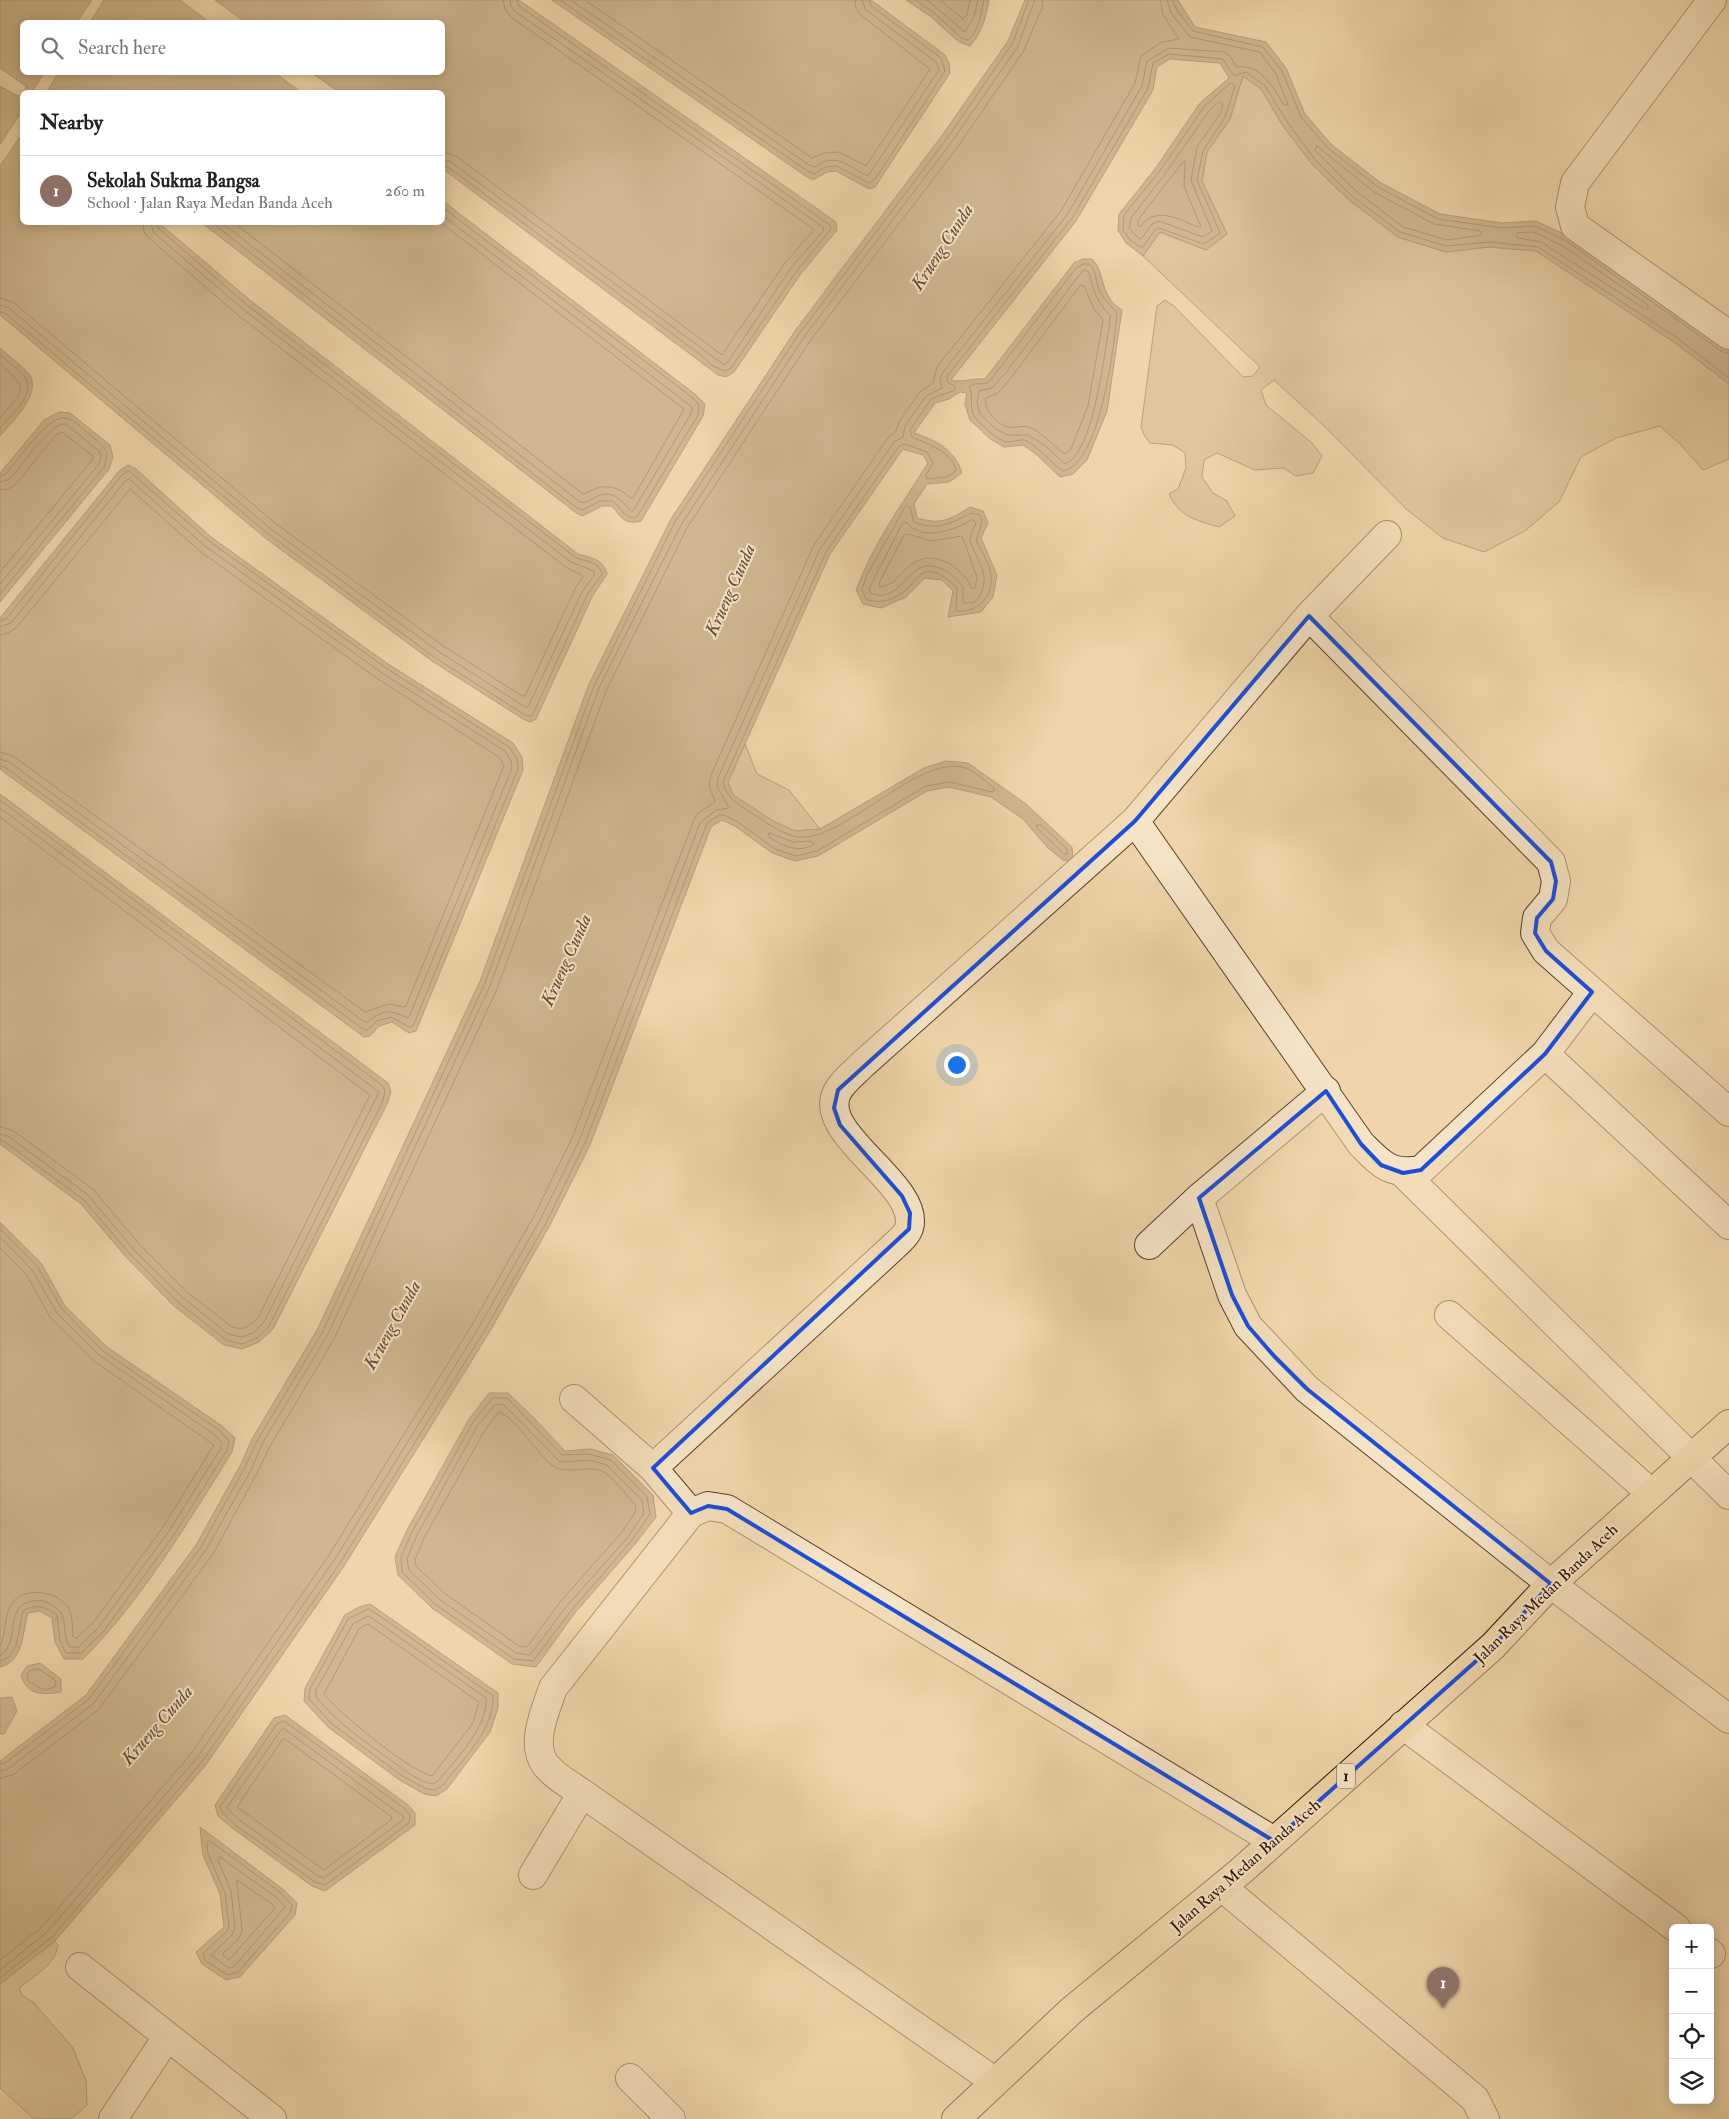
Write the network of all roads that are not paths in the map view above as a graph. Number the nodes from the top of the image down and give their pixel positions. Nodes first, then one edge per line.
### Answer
1 (1712, 0) edge
2 (1729, 335) edge
3 (1387, 535) dead end
4 (1309, 616) junction
5 (1135, 821) junction
6 (1592, 992) junction
7 (1545, 1054) junction
8 (1326, 1091) junction
9 (1729, 1112) edge
10 (1403, 1173) junction
11 (1200, 1198) junction
12 (1729, 1225) edge
13 (1149, 1245) dead end
14 (1449, 1315) dead end
15 (574, 1399) dead end
16 (1729, 1424) edge
17 (1691, 1458) junction
18 (653, 1468) junction
19 (1651, 1493) junction
20 (1729, 1495) edge
21 (691, 1513) junction
22 (1551, 1584) junction
23 (1729, 1720) edge
24 (1403, 1725) junction
25 (582, 1793) junction
26 (1274, 1841) junction
27 (533, 1875) dead end
28 (1222, 1887) junction
29 (1671, 1924) edge
30 (80, 1967) dead end
31 (167, 2037) junction
32 (630, 2078) dead end
33 (994, 2081) junction
34 (113, 2119) edge
35 (272, 2119) edge
36 (671, 2119) edge
37 (956, 2119) edge
38 (1485, 2119) edge

1 - 2 street
3 - 4 street
4 - 5 street
4 - 6 street
5 - 8 street
5 - 18 street
6 - 7 street
6 - 9 street
7 - 10 street
7 - 12 street
8 - 10 street
8 - 11 street
10 - 17 street
11 - 13 street
11 - 22 street
14 - 19 street
15 - 18 street
16 - 17 highway, Jalan Raya Medan Banda Aceh / 1
17 - 19 highway, Jalan Raya Medan Banda Aceh / 1
17 - 20 street
18 - 21 street
19 - 22 highway, Jalan Raya Medan Banda Aceh / 1
21 - 25 street
21 - 26 street
22 - 23 street
22 - 24 highway, Jalan Raya Medan Banda Aceh / 1
24 - 26 highway, Jalan Raya Medan Banda Aceh / 1
24 - 29 street
25 - 27 street
25 - 33 street
26 - 28 highway, Jalan Raya Medan Banda Aceh / 1
28 - 33 highway, Jalan Raya Medan Banda Aceh / 1
28 - 38 street
30 - 31 street
31 - 34 street
31 - 35 street
32 - 36 street
33 - 37 highway, Jalan Raya Medan Banda Aceh / 1

